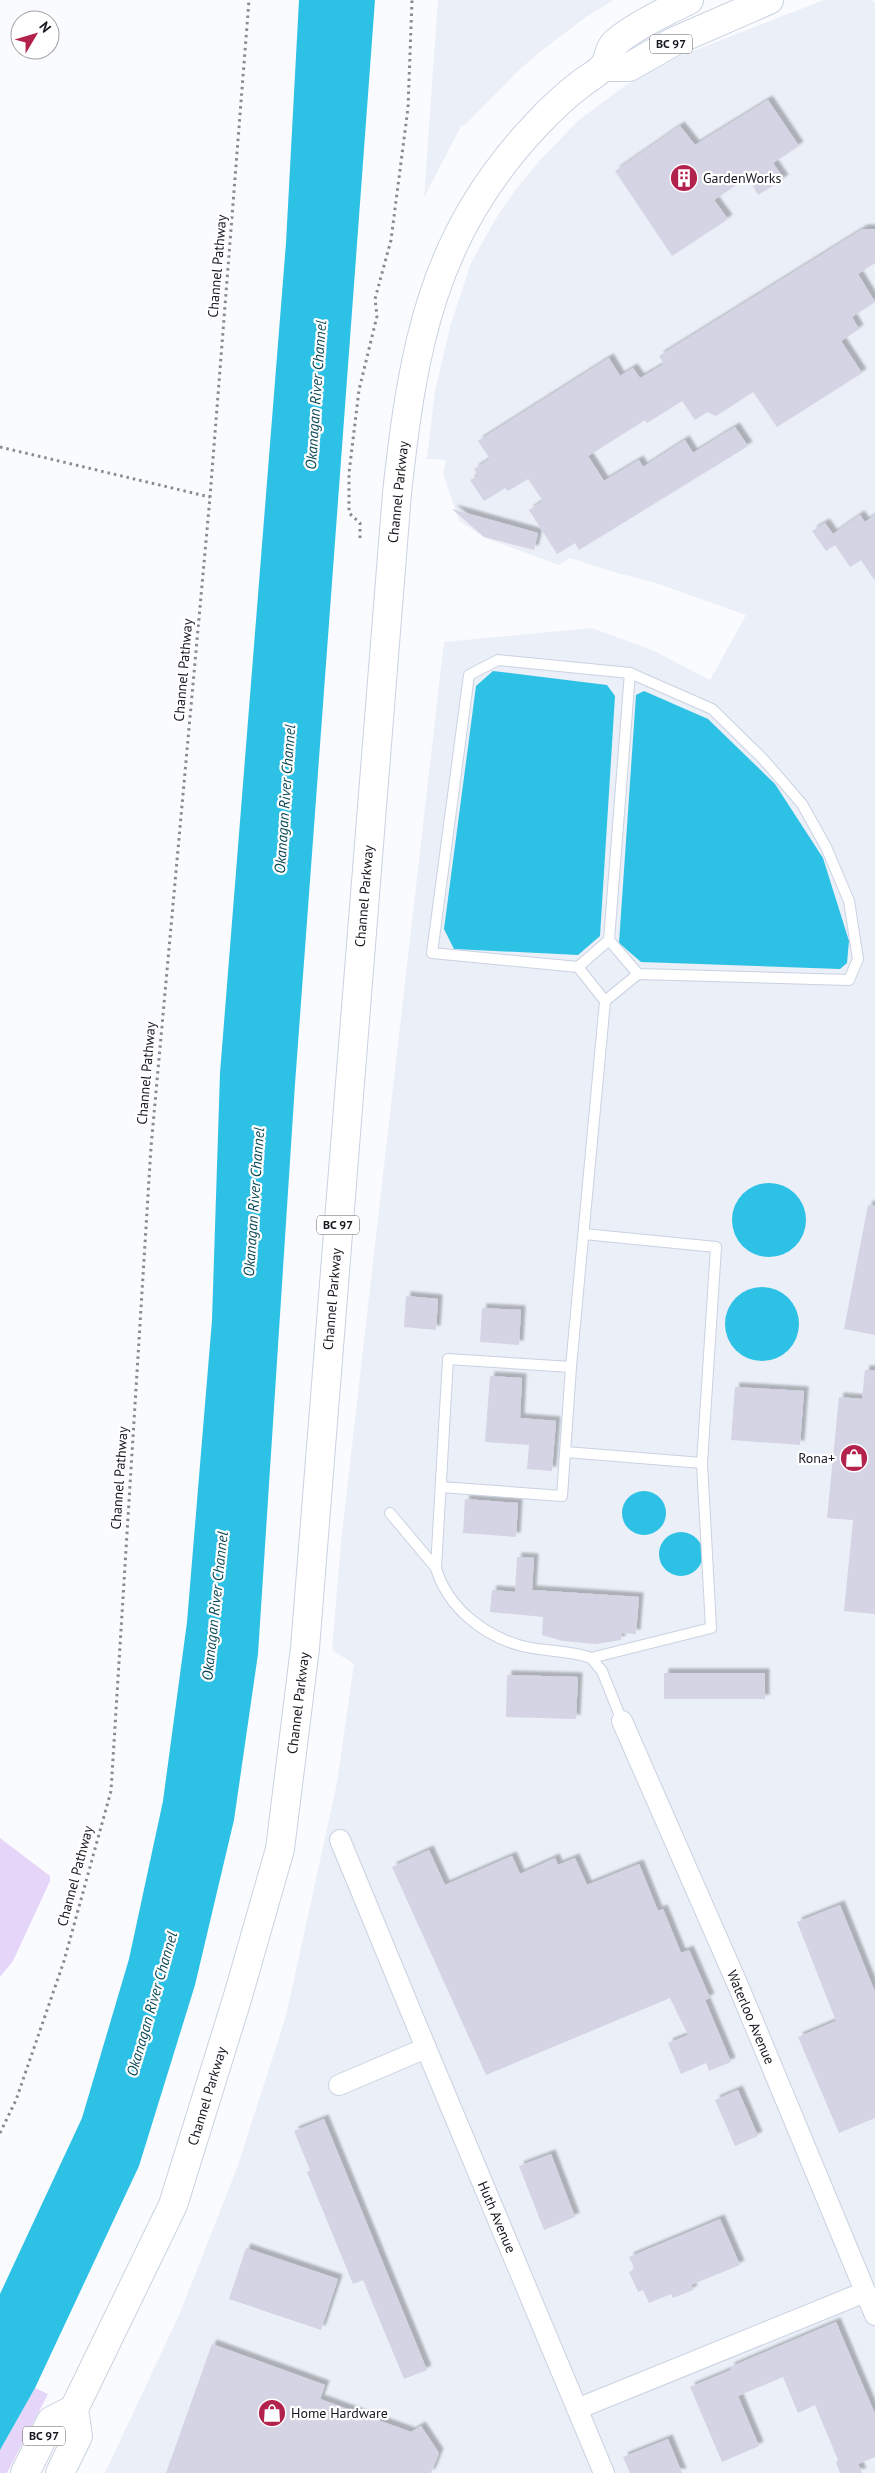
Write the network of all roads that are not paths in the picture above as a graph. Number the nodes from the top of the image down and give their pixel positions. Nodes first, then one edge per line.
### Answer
1 (689, 0) edge
2 (769, 0) edge
3 (604, 67) junction
4 (630, 673) junction
5 (609, 940) junction
6 (578, 966) junction
7 (638, 974) junction
8 (605, 1001) junction
9 (584, 1234) junction
10 (571, 1367) junction
11 (566, 1452) junction
12 (702, 1463) junction
13 (441, 1487) junction
14 (390, 1513) dead end
15 (436, 1568) junction
16 (591, 1658) junction
17 (622, 1720) joint
18 (340, 1840) dead end
19 (426, 2048) junction
20 (338, 2085) dead end
21 (866, 2292) junction
22 (875, 2315) edge
23 (578, 2409) junction
24 (74, 2410) junction
25 (25, 2473) edge
26 (60, 2473) edge
27 (604, 2473) edge

1 - 3 highway, Channel Parkway / BC 97
2 - 3 highway, BC 97
3 - 24 highway, Channel Parkway / BC 97
4 - 5 lane
4 - 6 lane
4 - 7 lane
5 - 6 lane
5 - 7 lane
6 - 8 lane
7 - 8 lane
8 - 9 lane
9 - 10 lane
9 - 12 lane
10 - 11 lane
10 - 13 lane
11 - 12 lane
11 - 13 lane
12 - 16 lane
13 - 15 lane
14 - 15 lane
15 - 16 lane
16 - 17 lane
17 - 21 street, Waterloo Avenue
18 - 19 street, Huth Avenue
19 - 20 street
19 - 23 street, Huth Avenue
21 - 22 street, Waterloo Avenue
21 - 23 street
23 - 27 street, Huth Avenue
24 - 25 highway, BC 97
24 - 26 highway, BC 97

